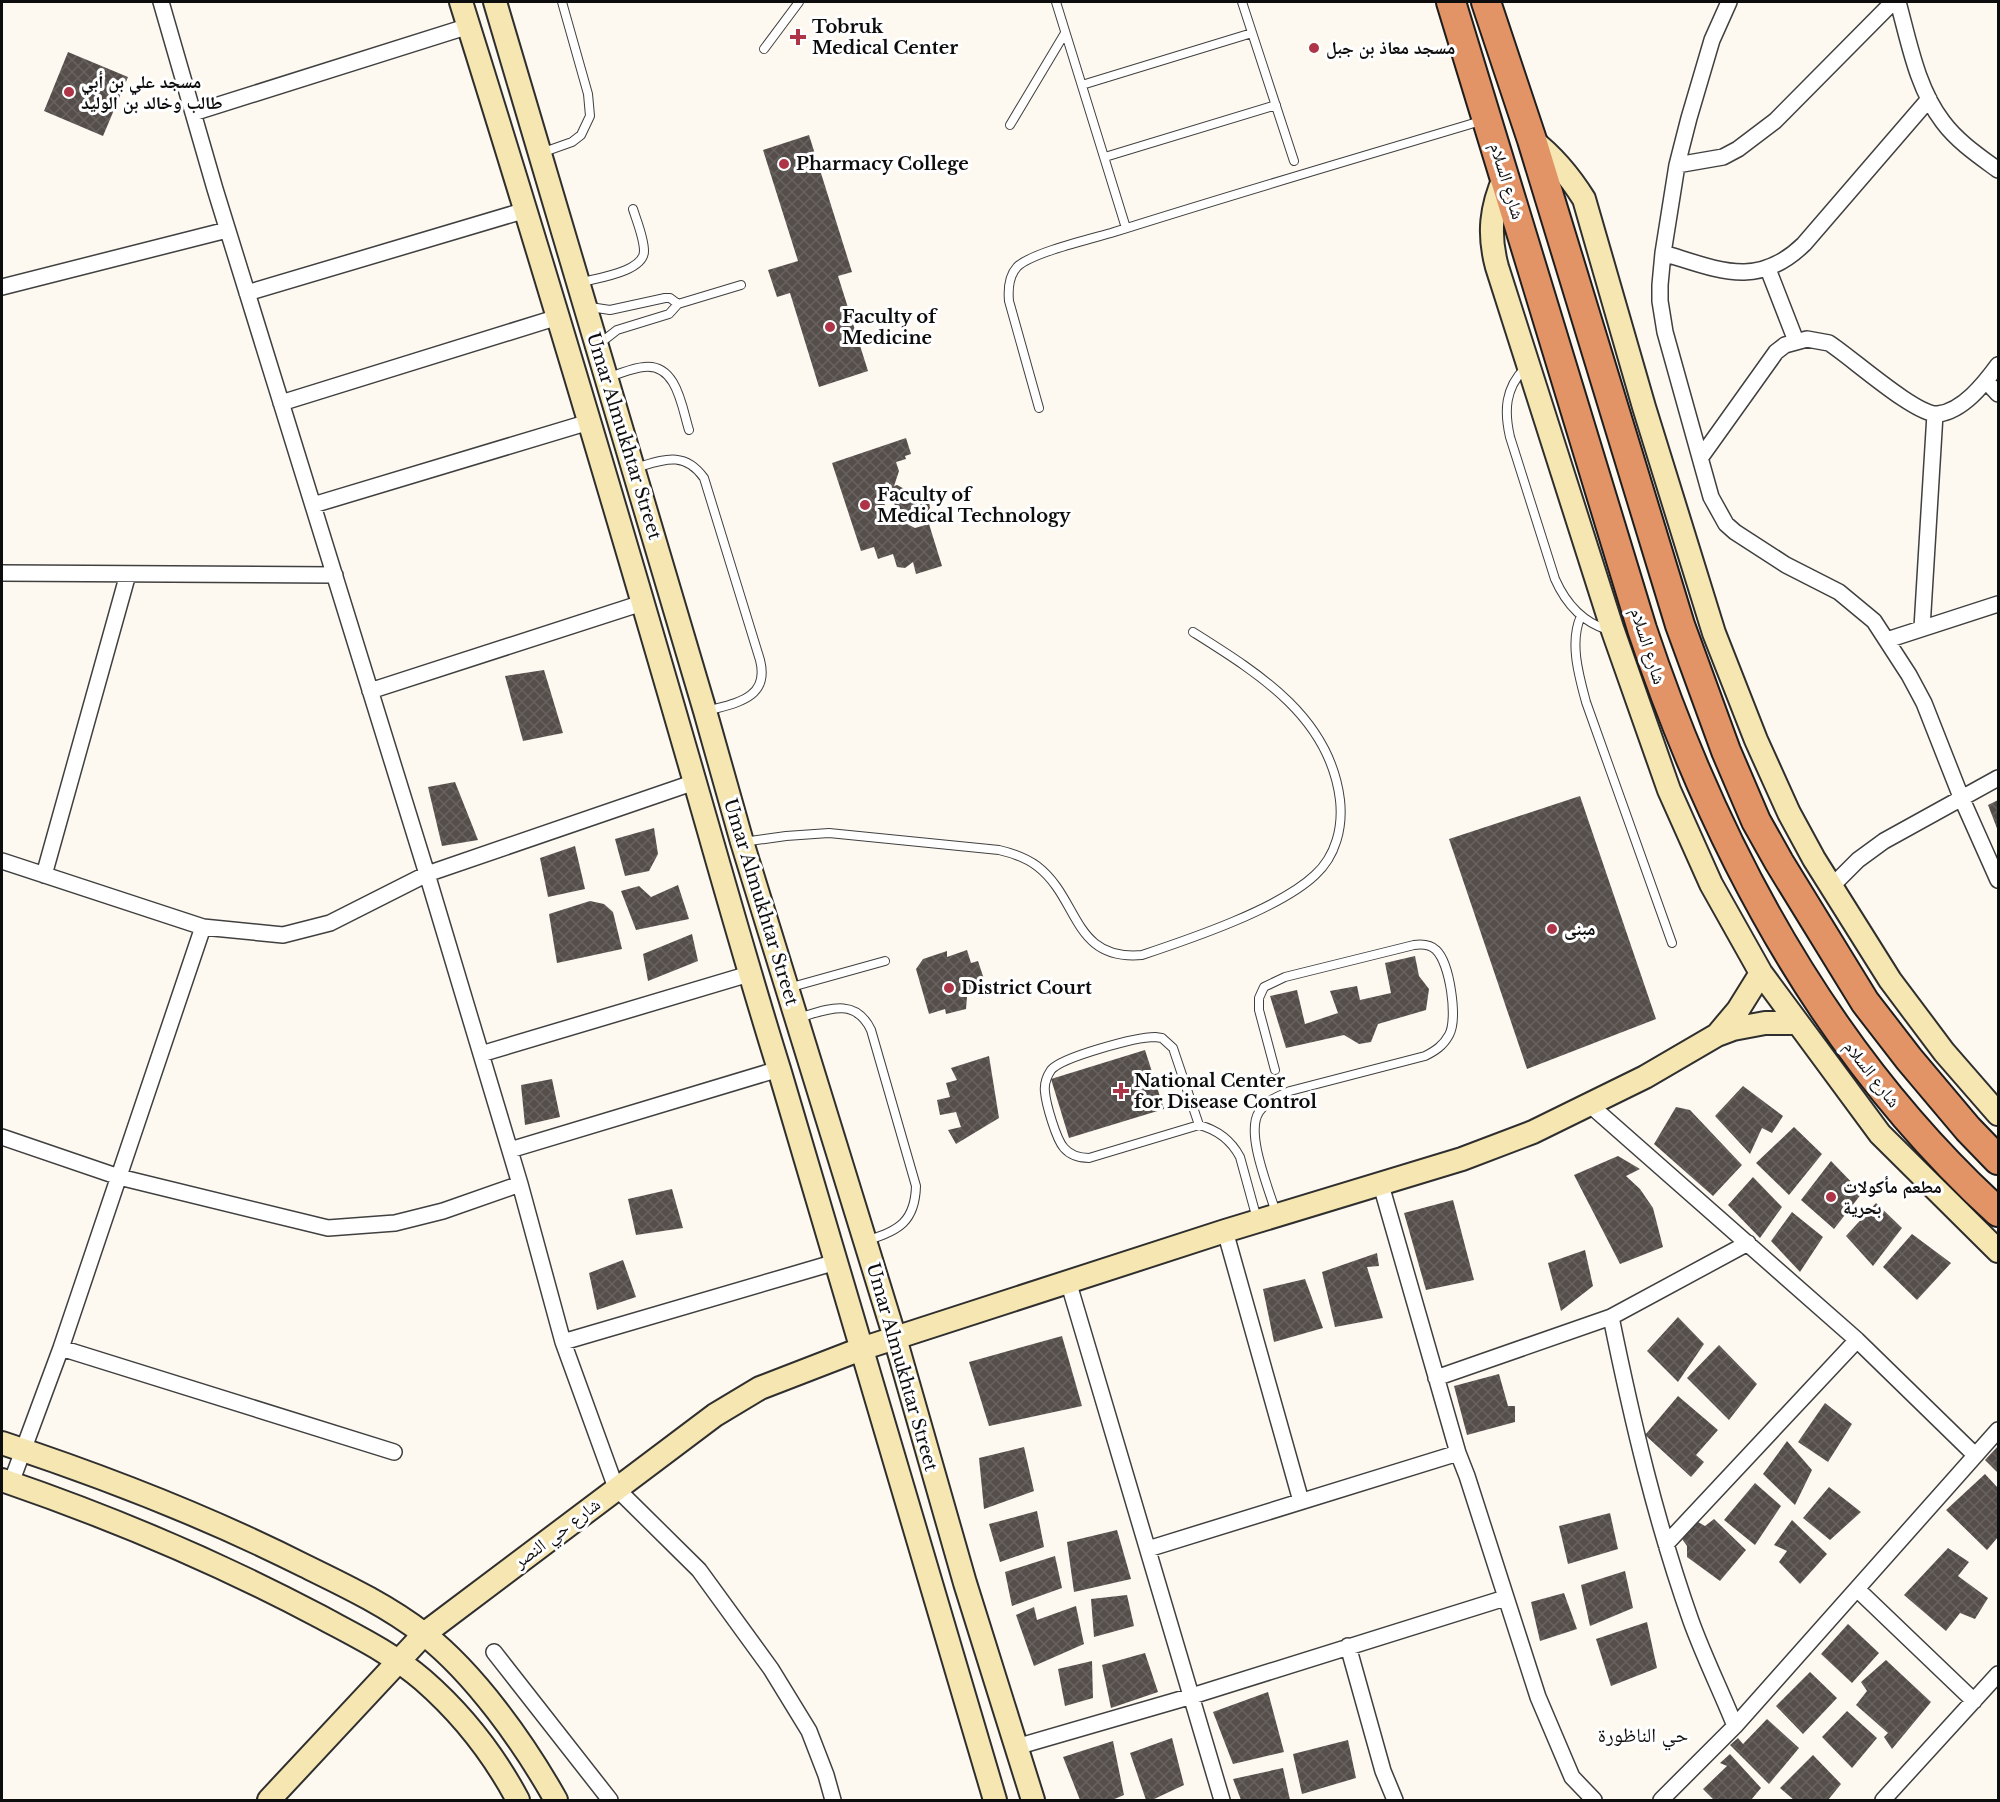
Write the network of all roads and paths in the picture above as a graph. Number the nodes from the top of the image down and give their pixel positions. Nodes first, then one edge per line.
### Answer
1 (161, 2) edge
2 (461, 2) edge
3 (495, 2) edge
4 (562, 2) edge
5 (799, 2) edge
6 (1056, 2) edge
7 (1242, 2) edge
8 (1451, 2) edge
9 (1729, 2) edge
10 (1893, 2) edge
11 (1899, 2) edge
12 (1490, 14) edge
13 (469, 26) junction
14 (1065, 33) junction
15 (1252, 33) junction
16 (765, 49) dead end
17 (1082, 85) junction
18 (1929, 99) junction
19 (1276, 105) junction
20 (193, 113) junction
21 (1488, 119) junction
22 (1010, 124) dead end
23 (1532, 140) junction
24 (539, 154) junction
25 (1105, 157) junction
26 (1294, 161) dead end
27 (1677, 165) junction
28 (1998, 170) edge
29 (1505, 176) junction
30 (633, 209) dead end
31 (526, 210) junction
32 (1126, 228) junction
33 (227, 230) junction
34 (1663, 253) junction
35 (1767, 269) junction
36 (741, 285) dead end
37 (2, 287) edge
38 (247, 293) junction
39 (581, 294) junction
40 (678, 304) junction
41 (558, 317) junction
42 (1796, 340) junction
43 (597, 346) junction
44 (1529, 365) junction
45 (1998, 365) edge
46 (606, 378) junction
47 (1986, 381) junction
48 (1998, 394) edge
49 (280, 402) junction
50 (1039, 408) dead end
51 (1935, 414) junction
52 (589, 422) junction
53 (689, 430) dead end
54 (1701, 457) junction
55 (634, 468) junction
56 (313, 505) junction
57 (2, 573) edge
58 (128, 574) junction
59 (334, 575) junction
60 (642, 603) junction
61 (1998, 604) edge
62 (1581, 616) junction
63 (1922, 628) junction
64 (1613, 631) junction
65 (1193, 632) dead end
66 (1887, 640) junction
67 (370, 691) junction
68 (705, 711) junction
69 (1998, 778) edge
70 (695, 782) junction
71 (1961, 797) junction
72 (742, 842) junction
73 (713, 850) junction
74 (2, 861) edge
75 (427, 874) junction
76 (44, 875) junction
77 (1998, 880) edge
78 (1832, 886) junction
79 (203, 927) junction
80 (1672, 943) dead end
81 (885, 961) dead end
82 (1761, 973) junction
83 (749, 974) junction
84 (787, 988) junction
85 (796, 1018) junction
86 (1797, 1023) junction
87 (1717, 1035) junction
88 (481, 1054) junction
89 (779, 1069) junction
90 (1275, 1070) dead end
91 (1589, 1104) junction
92 (1998, 1114) edge
93 (1199, 1125) junction
94 (2, 1137) edge
95 (510, 1150) junction
96 (1998, 1160) edge
97 (119, 1177) junction
98 (520, 1184) junction
99 (1381, 1185) junction
100 (1998, 1212) edge
101 (1267, 1218) junction
102 (1225, 1231) junction
103 (865, 1241) junction
104 (1748, 1243) junction
105 (1998, 1251) edge
106 (836, 1262) junction
107 (1068, 1281) junction
108 (1611, 1317) junction
109 (895, 1338) junction
110 (1857, 1340) junction
111 (563, 1342) junction
112 (61, 1348) junction
113 (861, 1349) junction
114 (1436, 1378) junction
115 (1998, 1430) edge
116 (2, 1443) edge
117 (23, 1450) junction
118 (394, 1452) dead end
119 (1458, 1453) junction
120 (1975, 1455) junction
121 (6, 1482) edge
122 (616, 1488) junction
123 (1301, 1502) junction
124 (1666, 1544) junction
125 (1148, 1549) junction
126 (965, 1583) junction
127 (1857, 1588) junction
128 (934, 1593) junction
129 (1505, 1598) junction
130 (424, 1634) junction
131 (1348, 1647) junction
132 (494, 1652) dead end
133 (398, 1661) junction
134 (1998, 1674) edge
135 (1192, 1696) junction
136 (1974, 1701) junction
137 (1735, 1726) junction
138 (1016, 1748) junction
139 (269, 1800) edge
140 (518, 1800) edge
141 (556, 1800) edge
142 (610, 1800) edge
143 (833, 1800) edge
144 (995, 1800) edge
145 (1033, 1800) edge
146 (1222, 1800) edge
147 (1395, 1800) edge
148 (1594, 1800) edge
149 (1661, 1800) edge
150 (1883, 1800) edge

1 - 20 street
2 - 13 street, Umar Almukhtar Street
3 - 24 street, Umar Almukhtar Street
4 - 24 lane
5 - 16 lane
6 - 14 lane
7 - 15 lane
8 - 21 highway, شارع السلام
9 - 27 street
10 - 27 street
11 - 18 street
12 - 23 highway, شارع السلام
13 - 20 street
13 - 31 street, Umar Almukhtar Street
14 - 17 lane
14 - 22 lane
15 - 17 lane
15 - 19 lane
17 - 25 lane
18 - 28 street
18 - 35 street
19 - 25 lane
19 - 26 lane
20 - 33 street
21 - 29 highway, شارع السلام
21 - 32 lane
23 - 78 street
23 - 96 highway, شارع السلام
24 - 39 street, Umar Almukhtar Street
25 - 32 lane
27 - 34 street
29 - 44 street
29 - 100 highway, شارع السلام
30 - 39 lane
31 - 38 street
31 - 41 street, Umar Almukhtar Street
32 - 50 lane
33 - 37 street
33 - 38 street
34 - 35 street
34 - 54 street
35 - 42 street
36 - 40 lane
38 - 49 street
39 - 40 lane
39 - 43 street, Umar Almukhtar Street
40 - 43 lane
41 - 49 street
41 - 52 street, Umar Almukhtar Street
42 - 51 street
42 - 54 street
43 - 46 street, Umar Almukhtar Street
44 - 62 lane
44 - 64 street
45 - 47 street
46 - 53 lane
46 - 55 street, Umar Almukhtar Street
47 - 48 street
47 - 51 street
49 - 56 street
51 - 63 street
52 - 56 street
52 - 60 street, Umar Almukhtar Street
54 - 66 street
55 - 68 street, Umar Almukhtar Street
55 - 68 lane
56 - 59 street
57 - 58 street
58 - 59 street
58 - 76 street
59 - 67 street
60 - 67 street
60 - 70 street, Umar Almukhtar Street
61 - 63 street
62 - 64 lane
62 - 80 lane
63 - 66 street
64 - 82 street
65 - 72 lane
66 - 71 street
67 - 75 street
68 - 72 street, Umar Almukhtar Street
69 - 71 street
70 - 73 street, Umar Almukhtar Street
70 - 75 street
71 - 77 street
71 - 78 street
72 - 73 street
72 - 84 street, Umar Almukhtar Street
73 - 83 street, Umar Almukhtar Street
74 - 76 street
75 - 79 street
75 - 88 street
76 - 79 street
78 - 92 street
79 - 97 street
81 - 84 lane
82 - 86 street
82 - 87 street
83 - 88 street
83 - 89 street, Umar Almukhtar Street
84 - 85 street, Umar Almukhtar Street
85 - 103 street, Umar Almukhtar Street
85 - 103 lane
86 - 87 street
86 - 105 street
87 - 91 street, شارع حي النصر
88 - 95 street
89 - 95 street
89 - 106 street, Umar Almukhtar Street
90 - 101 lane
91 - 99 street, شارع حي النصر
91 - 104 street
93 - 93 lane
93 - 101 lane
94 - 97 street
95 - 98 street
97 - 98 street
97 - 112 street
98 - 111 street
99 - 101 street, شارع حي النصر
99 - 114 street
101 - 102 street, شارع حي النصر
102 - 107 street, شارع حي النصر
102 - 123 street
103 - 109 street, Umar Almukhtar Street
104 - 108 street
104 - 110 street
106 - 111 street
106 - 113 street, Umar Almukhtar Street
107 - 109 street, شارع حي النصر
107 - 125 street
108 - 114 street
108 - 124 street
109 - 113 street, شارع حي النصر
109 - 126 street, Umar Almukhtar Street
110 - 120 street
110 - 124 street
111 - 122 street
112 - 117 street
112 - 118 street
113 - 122 street, شارع حي النصر
113 - 128 street, Umar Almukhtar Street
114 - 119 street
115 - 120 street
116 - 117 street
117 - 121 street
117 - 130 street
119 - 123 street
119 - 129 street
120 - 127 street
121 - 133 street
122 - 130 street, شارع حي النصر
122 - 143 street
123 - 125 street
124 - 137 street
125 - 135 street
126 - 128 street
126 - 138 street, Umar Almukhtar Street
127 - 136 street
127 - 137 street
128 - 144 street, Umar Almukhtar Street
129 - 131 street
129 - 148 street
130 - 133 street, شارع حي النصر
130 - 141 street
131 - 135 street
131 - 147 street
132 - 142 street
133 - 139 street, شارع حي النصر
133 - 140 street
134 - 136 street
135 - 138 street
135 - 146 street
136 - 150 street
137 - 149 street
138 - 145 street, Umar Almukhtar Street

